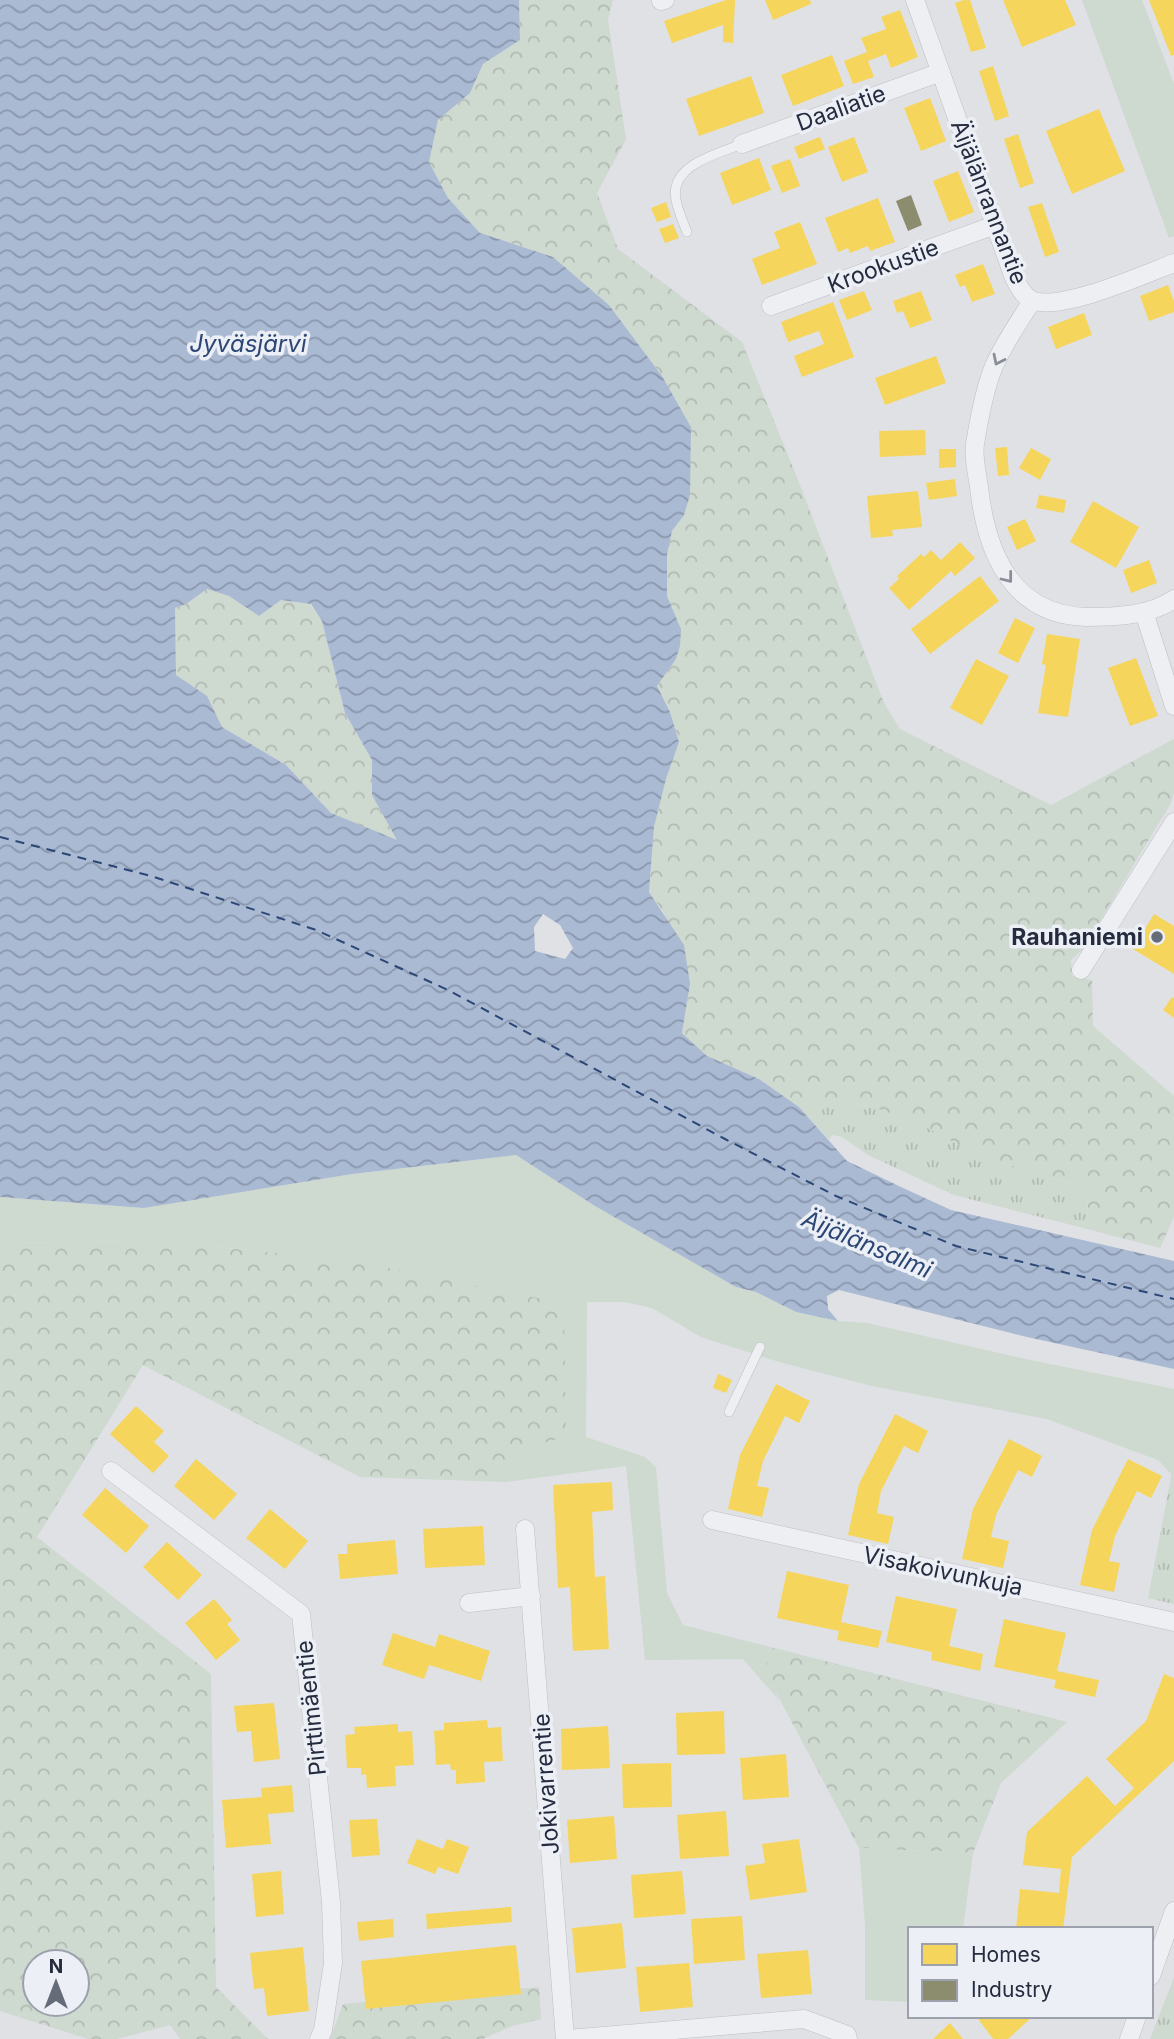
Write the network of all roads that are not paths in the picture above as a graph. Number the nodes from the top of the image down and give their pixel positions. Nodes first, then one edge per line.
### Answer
1 (915, 0) edge
2 (941, 72) junction
3 (742, 144) joint
4 (995, 225) junction
5 (687, 232) dead end
6 (1174, 263) edge
7 (1032, 301) junction
8 (771, 306) dead end
9 (1174, 599) edge
10 (1144, 611) junction
11 (1174, 706) edge
12 (1174, 822) edge
13 (1081, 970) dead end
14 (760, 1347) dead end
15 (729, 1412) dead end
16 (111, 1471) dead end
17 (712, 1520) dead end
18 (525, 1528) dead end
19 (531, 1596) junction
20 (469, 1602) dead end
21 (1174, 1622) edge
22 (1174, 1911) edge
23 (1153, 1970) edge
24 (1136, 2018) edge
25 (319, 2039) edge
26 (566, 2039) edge
27 (848, 2039) edge
28 (1129, 2039) edge

1 - 2 street, Äijälänrannantie
2 - 3 street, Daaliatie
2 - 4 street, Äijälänrannantie
3 - 5 lane
4 - 7 street, Äijälänrannantie
4 - 8 street, Krookustie
6 - 7 street, Äijälänrannantie
7 -> 10 street
9 - 10 street
10 - 11 street
12 - 13 street
14 - 15 lane
16 - 25 street, Pirttimäentie
17 - 21 street, Visakoivunkuja
18 - 19 street, Jokivarrentie
19 - 20 street
19 - 26 street, Jokivarrentie
22 - 23 street
24 - 28 street
26 - 27 street

